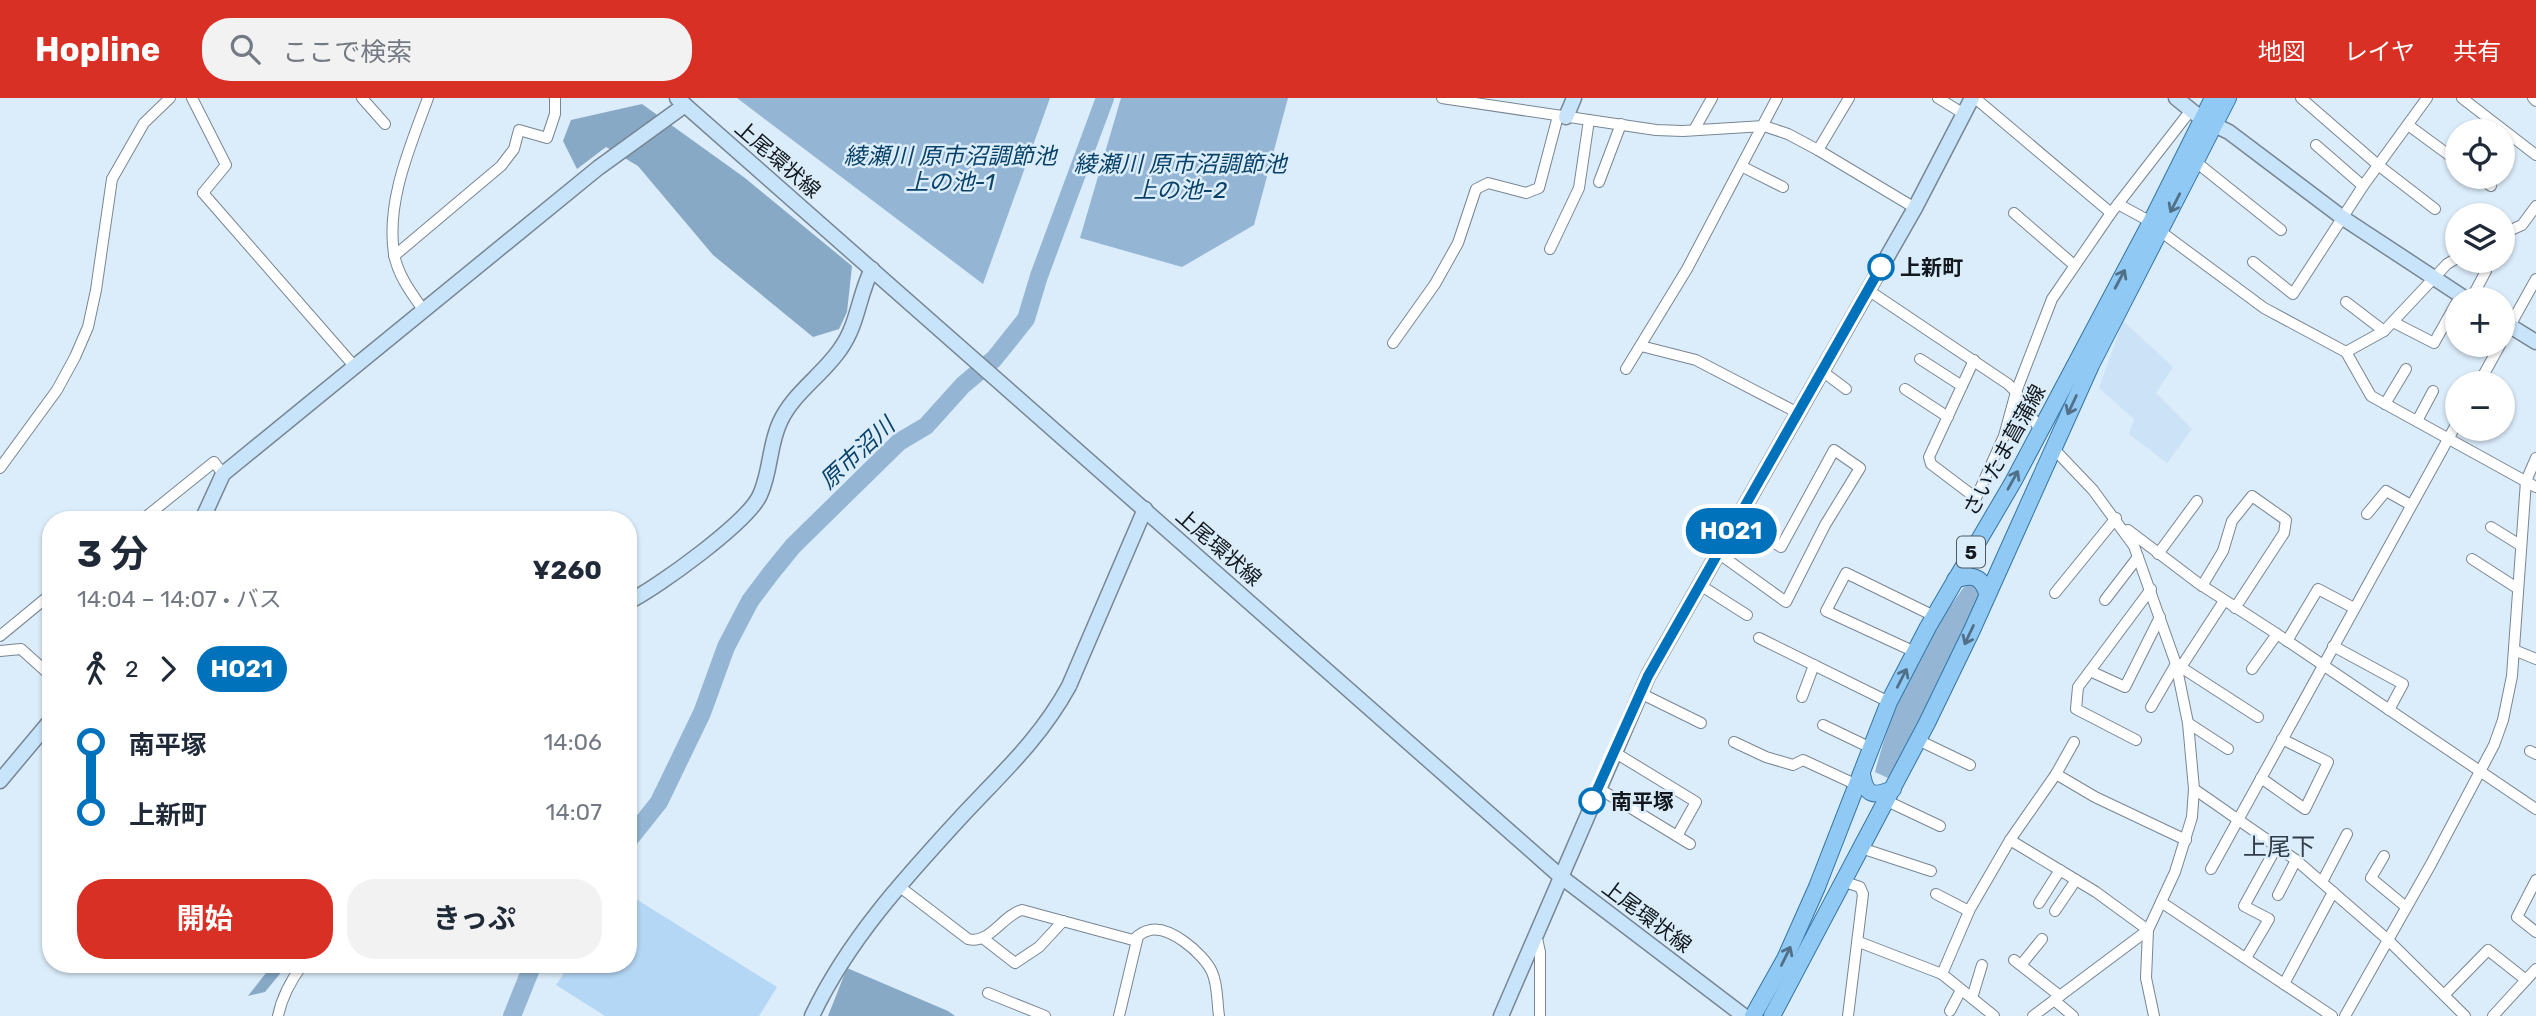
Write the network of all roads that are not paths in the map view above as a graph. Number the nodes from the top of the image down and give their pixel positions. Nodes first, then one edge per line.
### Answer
1 (192, 98) edge
2 (362, 98) edge
3 (428, 98) edge
4 (555, 98) edge
5 (1442, 98) edge
6 (1574, 98) edge
7 (1712, 98) edge
8 (1777, 98) edge
9 (1849, 98) edge
10 (1938, 98) edge
11 (1974, 98) edge
12 (2176, 98) edge
13 (2213, 98) edge
14 (2228, 98) edge
15 (2301, 98) edge
16 (2427, 98) edge
17 (2462, 98) edge
18 (164, 100) edge
19 (681, 101) edge
20 (1964, 114) junction
21 (1562, 117) junction
22 (2202, 118) junction
23 (1589, 120) junction
24 (385, 124) dead end
25 (1621, 124) junction
26 (2408, 125) junction
27 (1765, 126) junction
28 (1694, 130) junction
29 (2316, 145) dead end
30 (1818, 150) junction
31 (2445, 153) edge
32 (2536, 155) edge
33 (2196, 162) junction
34 (2378, 166) junction
35 (1742, 167) junction
36 (1599, 182) dead end
37 (2363, 186) junction
38 (1783, 187) dead end
39 (2119, 204) junction
40 (2536, 206) edge
41 (1915, 208) junction
42 (2435, 209) dead end
43 (2014, 213) dead end
44 (2111, 213) junction
45 (2343, 218) junction
46 (2155, 227) junction
47 (2515, 228) edge
48 (2281, 230) dead end
49 (1550, 249) dead end
50 (394, 256) junction
51 (2253, 262) dead end
52 (2074, 265) junction
53 (2445, 266) edge
54 (872, 269) junction
55 (2484, 273) edge
56 (2536, 279) edge
57 (2434, 280) junction
58 (2445, 287) edge
59 (2473, 287) edge
60 (1868, 290) junction
61 (2346, 302) dead end
62 (2515, 310) edge
63 (424, 311) junction
64 (2393, 322) junction
65 (2445, 326) edge
66 (2515, 329) edge
67 (2384, 331) junction
68 (2536, 342) edge
69 (1393, 343) dead end
70 (1641, 346) junction
71 (2346, 352) junction
72 (1920, 359) dead end
73 (1974, 360) junction
74 (355, 367) junction
75 (1626, 369) dead end
76 (2406, 369) dead end
77 (1822, 371) junction
78 (1962, 386) junction
79 (1846, 389) dead end
80 (1905, 389) dead end
81 (2433, 391) dead end
82 (2016, 392) junction
83 (2385, 404) junction
84 (1798, 413) junction
85 (1948, 417) junction
86 (2417, 421) junction
87 (2039, 430) junction
88 (2445, 437) edge
89 (2447, 441) edge
90 (2452, 441) edge
91 (2053, 448) junction
92 (2536, 458) edge
93 (0, 468) edge
94 (223, 474) junction
95 (2526, 481) junction
96 (2536, 487) edge
97 (2197, 500) dead end
98 (2411, 505) junction
99 (1144, 509) junction
100 (153, 511) edge
101 (206, 511) edge
102 (2367, 514) dead end
103 (1738, 520) junction
104 (2117, 521) junction
105 (2491, 527) dead end
106 (2520, 545) junction
107 (1718, 554) junction
108 (2158, 554) junction
109 (2138, 557) junction
110 (2472, 559) dead end
111 (1955, 580) junction
112 (1700, 585) junction
113 (2202, 586) junction
114 (2517, 588) junction
115 (2151, 589) junction
116 (1987, 593) junction
117 (2055, 593) dead end
118 (637, 596) edge
119 (2105, 600) dead end
120 (42, 601) edge
121 (2224, 601) junction
122 (2235, 608) junction
123 (2354, 608) junction
124 (1747, 615) dead end
125 (1934, 616) junction
126 (2160, 617) junction
127 (2277, 634) junction
128 (0, 636) edge
129 (1759, 638) dead end
130 (2287, 641) junction
131 (2333, 646) junction
132 (0, 650) edge
133 (2514, 650) junction
134 (1915, 652) junction
135 (2536, 659) edge
136 (1814, 665) junction
137 (2178, 666) junction
138 (2322, 666) junction
139 (42, 668) edge
140 (2252, 669) dead end
141 (2090, 671) junction
142 (1640, 693) junction
143 (1802, 697) dead end
144 (1889, 702) junction
145 (2151, 707) dead end
146 (2389, 710) junction
147 (2258, 717) dead end
148 (1701, 723) dead end
149 (2188, 723) junction
150 (1823, 725) dead end
151 (42, 731) edge
152 (2282, 739) junction
153 (1918, 740) junction
154 (2136, 740) dead end
155 (1734, 742) dead end
156 (2074, 742) dead end
157 (1871, 748) junction
158 (2228, 749) dead end
159 (1614, 752) junction
160 (1970, 765) dead end
161 (2480, 772) junction
162 (2056, 774) junction
163 (2261, 778) junction
164 (1859, 779) junction
165 (0, 780) edge
166 (1598, 788) junction
167 (2194, 789) junction
168 (1890, 795) junction
169 (2536, 809) edge
170 (2239, 820) junction
171 (1940, 826) dead end
172 (2347, 834) dead end
173 (1677, 836) junction
174 (2010, 840) junction
175 (2186, 840) junction
176 (1690, 844) dead end
177 (2277, 846) junction
178 (1861, 848) junction
179 (2384, 856) dead end
180 (2296, 860) junction
181 (2211, 869) dead end
182 (2060, 870) junction
183 (1931, 871) dead end
184 (1560, 876) junction
185 (2076, 880) junction
186 (2536, 880) edge
187 (1842, 881) junction
188 (2322, 882) junction
189 (900, 887) junction
190 (2333, 892) junction
191 (1936, 894) dead end
192 (2278, 895) dead end
193 (2161, 902) junction
194 (2039, 903) dead end
195 (2406, 907) junction
196 (1969, 911) junction
197 (2055, 911) dead end
198 (1063, 921) junction
199 (2148, 930) junction
200 (2536, 932) edge
201 (1536, 934) junction
202 (1138, 936) junction
203 (984, 939) junction
204 (2042, 939) dead end
205 (2387, 939) junction
206 (1859, 942) junction
207 (2246, 958) junction
208 (1982, 965) dead end
209 (2536, 969) edge
210 (296, 973) edge
211 (1942, 974) junction
212 (2526, 980) junction
213 (2284, 984) junction
214 (1961, 990) junction
215 (988, 993) dead end
216 (2444, 995) junction
217 (1972, 998) junction
218 (2057, 998) junction
219 (1950, 1011) dead end
220 (2150, 1014) edge
221 (278, 1016) edge
222 (812, 1016) edge
223 (1045, 1016) edge
224 (1119, 1016) edge
225 (1220, 1016) edge
226 (1501, 1016) edge
227 (1540, 1016) edge
228 (1744, 1016) edge
229 (1754, 1016) edge
230 (1772, 1016) edge
231 (1848, 1016) edge
232 (1994, 1016) edge
233 (2033, 1016) edge
234 (2073, 1016) edge
235 (2332, 1016) edge
236 (2345, 1016) edge
237 (2465, 1016) edge
238 (2493, 1016) edge

1 - 74 street
2 - 24 street
3 - 50 street
4 - 50 street
5 - 21 street
6 - 21 street
7 - 28 street
8 - 27 street
9 - 30 street
10 - 20 street
11 - 20 street
11 - 44 street
12 - 22 street
13 - 22 main road, さいたま菖蒲線 / 5
14 - 22 main road, さいたま菖蒲線 / 5
15 - 34 street
16 - 26 street
17 - 32 street
18 - 93 street
19 - 54 street, 上尾環状線
19 - 63 street
20 - 41 street
21 - 23 street
21 - 69 street
22 - 33 main road, さいたま菖蒲線 / 5
22 - 39 street
22 - 45 street
22 - 46 main road, さいたま菖蒲線 / 5
23 - 25 street
23 - 49 street
25 - 28 street
25 - 36 street
26 - 31 street
26 - 34 street
27 - 28 street
27 - 30 street
27 - 35 street
29 - 37 street
30 - 41 street
33 -> 46 main road, さいたま菖蒲線 / 5
33 - 48 street
34 - 37 street
34 - 42 street
35 - 38 street
35 - 70 street
37 - 45 street
39 - 44 street
39 - 46 street
40 - 47 street
41 - 60 street
43 - 52 street
44 - 52 street
45 - 51 street
45 - 57 street
46 - 71 street
87 -> 46 main road, さいたま菖蒲線 / 5
46 -> 91 main road, さいたま菖蒲線 / 5
50 - 63 street
52 - 82 street
53 - 57 street
54 - 99 street, 上尾環状線
54 - 118 street
55 - 59 street
56 - 62 street
57 - 58 street
57 - 64 street
60 - 73 street
60 - 77 street
61 - 67 street
63 - 74 street
64 - 65 street
64 - 67 street
66 - 68 street
67 - 71 street
70 - 75 street
70 - 84 street
71 - 83 street
72 - 78 street
73 - 78 street
73 - 82 street
74 - 94 street
76 - 83 street
77 - 79 street
77 - 84 street
78 - 85 street
80 - 85 street
81 - 86 street
82 - 85 street
82 - 87 street
83 - 86 street
84 - 103 street
86 - 88 street
111 -> 87 main road, さいたま菖蒲線 / 5
89 - 98 street
90 - 95 street
91 - 104 street
91 - 116 main road, さいたま菖蒲線 / 5
92 - 95 street
94 - 100 street
94 - 101 street
95 - 96 street
95 - 106 street
97 - 108 street
98 - 102 street
98 - 123 street
99 - 184 street, 上尾環状線
99 - 189 street
103 - 107 street
103 - 107 street
104 - 108 street
104 - 109 street
104 - 117 street
105 - 106 street
106 - 114 street
107 - 112 street
108 - 113 street
109 - 115 street
109 - 119 street
110 - 114 street
111 - 116 main road, 5
111 - 125 main road, さいたま菖蒲線 / 5
112 - 124 street
112 - 142 street
113 - 121 street
113 - 122 street
114 - 133 street
115 - 126 street
115 - 141 street
116 -> 153 main road, さいたま菖蒲線 / 5
120 - 128 street
121 - 122 street
121 - 137 street
122 - 127 street
123 - 130 street
123 - 131 street
125 - 134 main road, さいたま菖蒲線 / 5
125 - 134 street
126 - 137 street
126 - 141 street
127 - 130 street
127 - 140 street
129 - 136 street
130 - 138 street
131 - 138 street
131 - 146 street
132 - 139 street
133 - 135 street
133 - 161 street
144 -> 134 main road, さいたま菖蒲線 / 5
136 - 143 street
136 - 144 street
137 - 145 street
137 - 147 street
137 - 149 street
138 - 146 street
138 - 152 street
141 - 154 street
142 - 148 street
142 - 159 street
144 - 157 main road, さいたま菖蒲線 / 5
146 - 161 street
149 - 158 street
149 - 167 street
150 - 157 street
151 - 165 street
152 - 163 street
152 - 163 street
153 - 160 street
153 - 168 main road, さいたま菖蒲線 / 5
155 - 164 street
156 - 162 street
157 - 164 main road, さいたま菖蒲線 / 5
159 - 166 street
159 - 173 street
161 - 169 street
161 - 195 street
162 - 174 street
162 - 175 street
163 - 170 street
164 - 168 main road
229 -> 164 main road, さいたま菖蒲線 / 5
166 - 173 street
166 - 184 street
167 - 170 street
167 - 175 street
168 - 171 street
168 - 178 main road, さいたま菖蒲線 / 5
170 - 177 street
170 - 181 street
172 - 188 street
173 - 176 street
174 - 182 street
174 - 196 street
175 - 193 street
177 - 180 street
177 - 207 street
178 - 183 street
178 - 187 main road, さいたま菖蒲線 / 5
179 - 195 street
180 - 188 street
180 - 192 street
182 - 185 street
182 - 194 street
184 - 201 street
184 - 228 street, 上尾環状線
185 - 197 street
185 - 199 street
186 - 200 street
187 - 206 street
187 - 230 main road, さいたま菖蒲線 / 5
188 - 190 street
189 - 203 street
189 - 222 street
190 - 205 street
190 - 213 street
191 - 196 street
193 - 199 street
193 - 207 street
195 - 205 street
196 - 211 street
198 - 202 street
198 - 203 street
198 - 203 street
199 - 218 street
199 - 220 street
201 - 226 street
201 - 227 street
202 - 224 street
202 - 225 street
204 - 218 street
205 - 216 street
205 - 236 street
206 - 211 street
206 - 231 street
207 - 213 street
208 - 217 street
209 - 212 street
210 - 221 street
211 - 214 street
212 - 216 street
212 - 238 street
213 - 235 street
214 - 217 street
214 - 219 street
215 - 223 street
216 - 237 street
217 - 232 street
218 - 233 street
218 - 234 street

